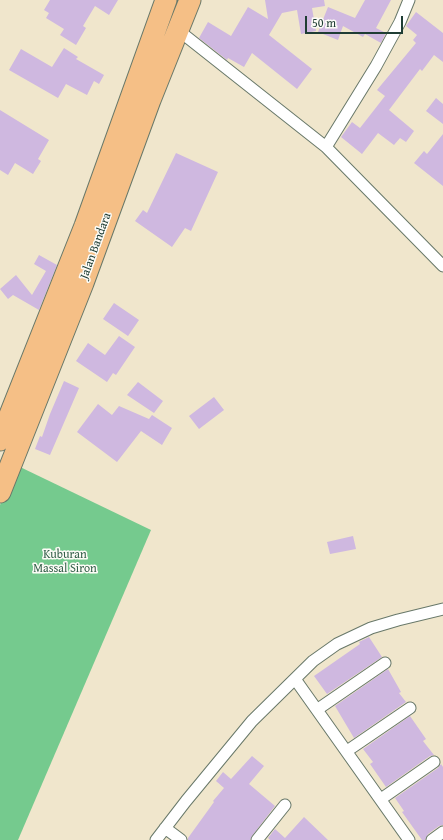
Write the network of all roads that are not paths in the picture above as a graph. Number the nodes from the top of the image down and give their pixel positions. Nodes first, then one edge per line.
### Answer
1 (166, 0) edge
2 (190, 0) edge
3 (409, 0) edge
4 (178, 30) junction
5 (141, 97) junction
6 (326, 147) junction
7 (443, 266) edge
8 (0, 440) edge
9 (0, 492) edge
10 (443, 609) edge
11 (385, 663) dead end
12 (295, 679) junction
13 (410, 708) dead end
14 (318, 709) junction
15 (347, 751) junction
16 (434, 762) dead end
17 (381, 799) junction
18 (285, 805) dead end
19 (165, 828) junction
20 (443, 832) edge
21 (156, 840) edge
22 (181, 840) edge
23 (257, 840) edge
24 (410, 840) edge
25 (432, 840) edge

1 - 5 highway, Jalan Bandara
2 - 4 highway, Jalan Bandara
3 - 6 street
4 - 5 highway, Jalan Bandara
4 - 6 street
5 - 8 highway, Jalan Bandara
5 - 9 highway, Jalan Bandara
6 - 7 street
10 - 12 street
11 - 14 street
12 - 14 street
12 - 19 street
13 - 15 street
14 - 15 street
15 - 17 street
16 - 17 street
17 - 24 street
18 - 23 street
19 - 21 street
19 - 22 street
20 - 25 street

